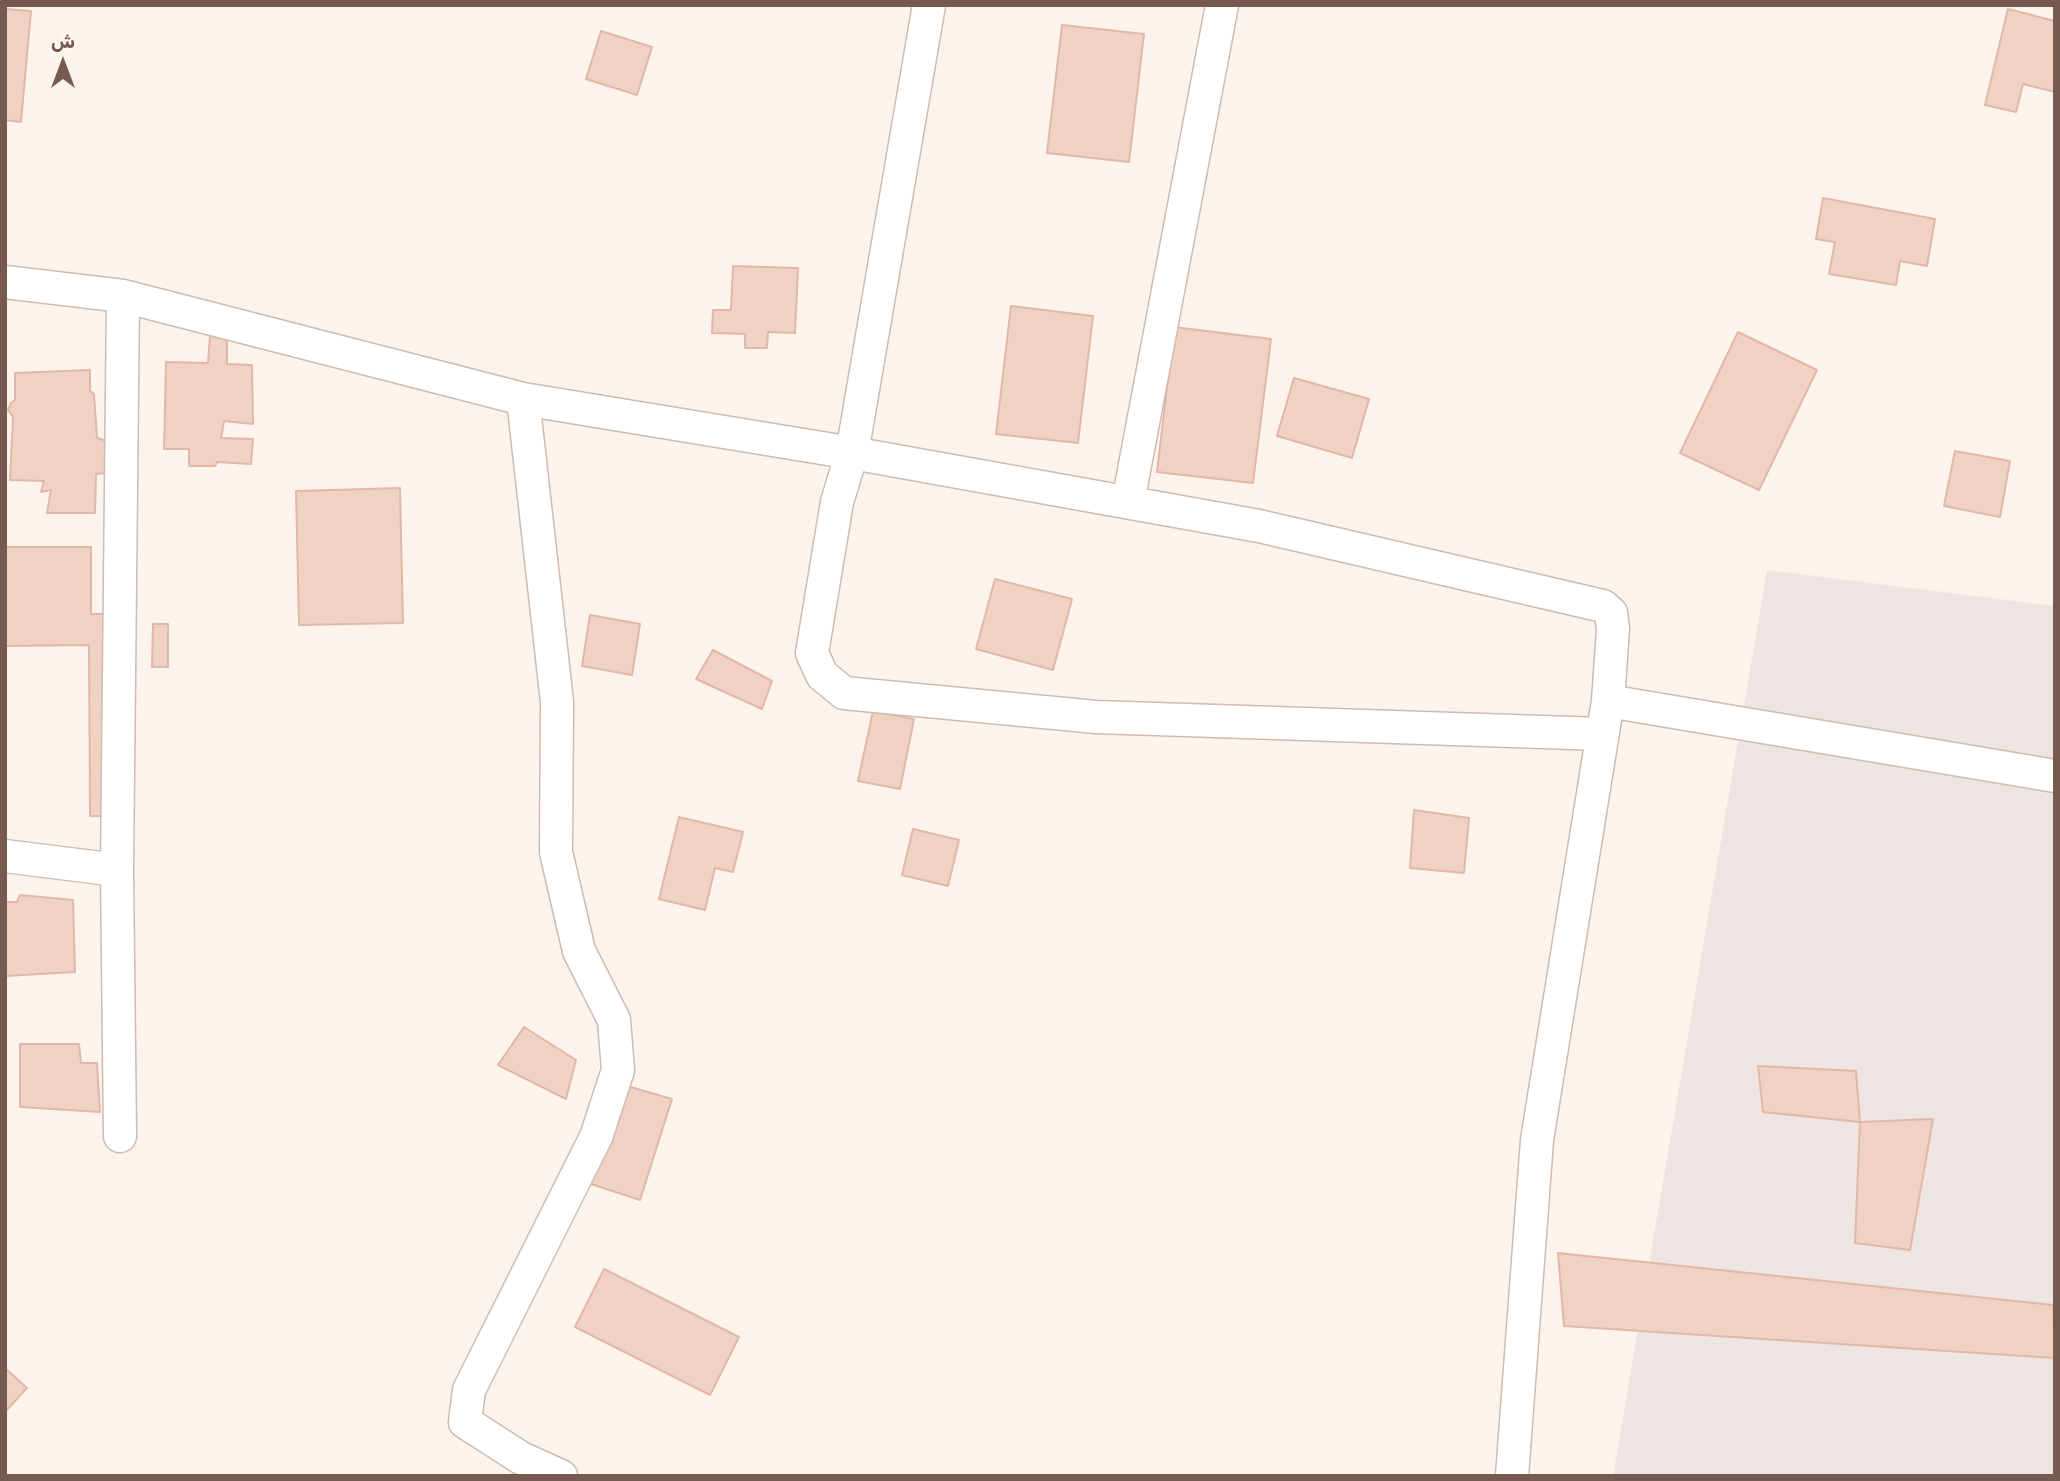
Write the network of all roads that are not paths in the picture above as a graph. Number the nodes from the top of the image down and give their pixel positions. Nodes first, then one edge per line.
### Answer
1 (929, 5) edge
2 (1222, 5) edge
3 (5, 282) edge
4 (123, 296) junction
5 (523, 400) junction
6 (852, 453) junction
7 (1128, 502) junction
8 (1608, 701) junction
9 (1602, 734) junction
10 (2055, 776) edge
11 (5, 856) edge
12 (117, 870) junction
13 (120, 1136) dead end
14 (561, 1476) edge
15 (1512, 1476) edge

1 - 6 street
2 - 7 street
3 - 4 street
4 - 5 street
4 - 12 street
5 - 6 street
5 - 14 street
6 - 7 street
6 - 9 street
7 - 8 street
8 - 9 street
8 - 10 street
9 - 15 street
11 - 12 street
12 - 13 street

